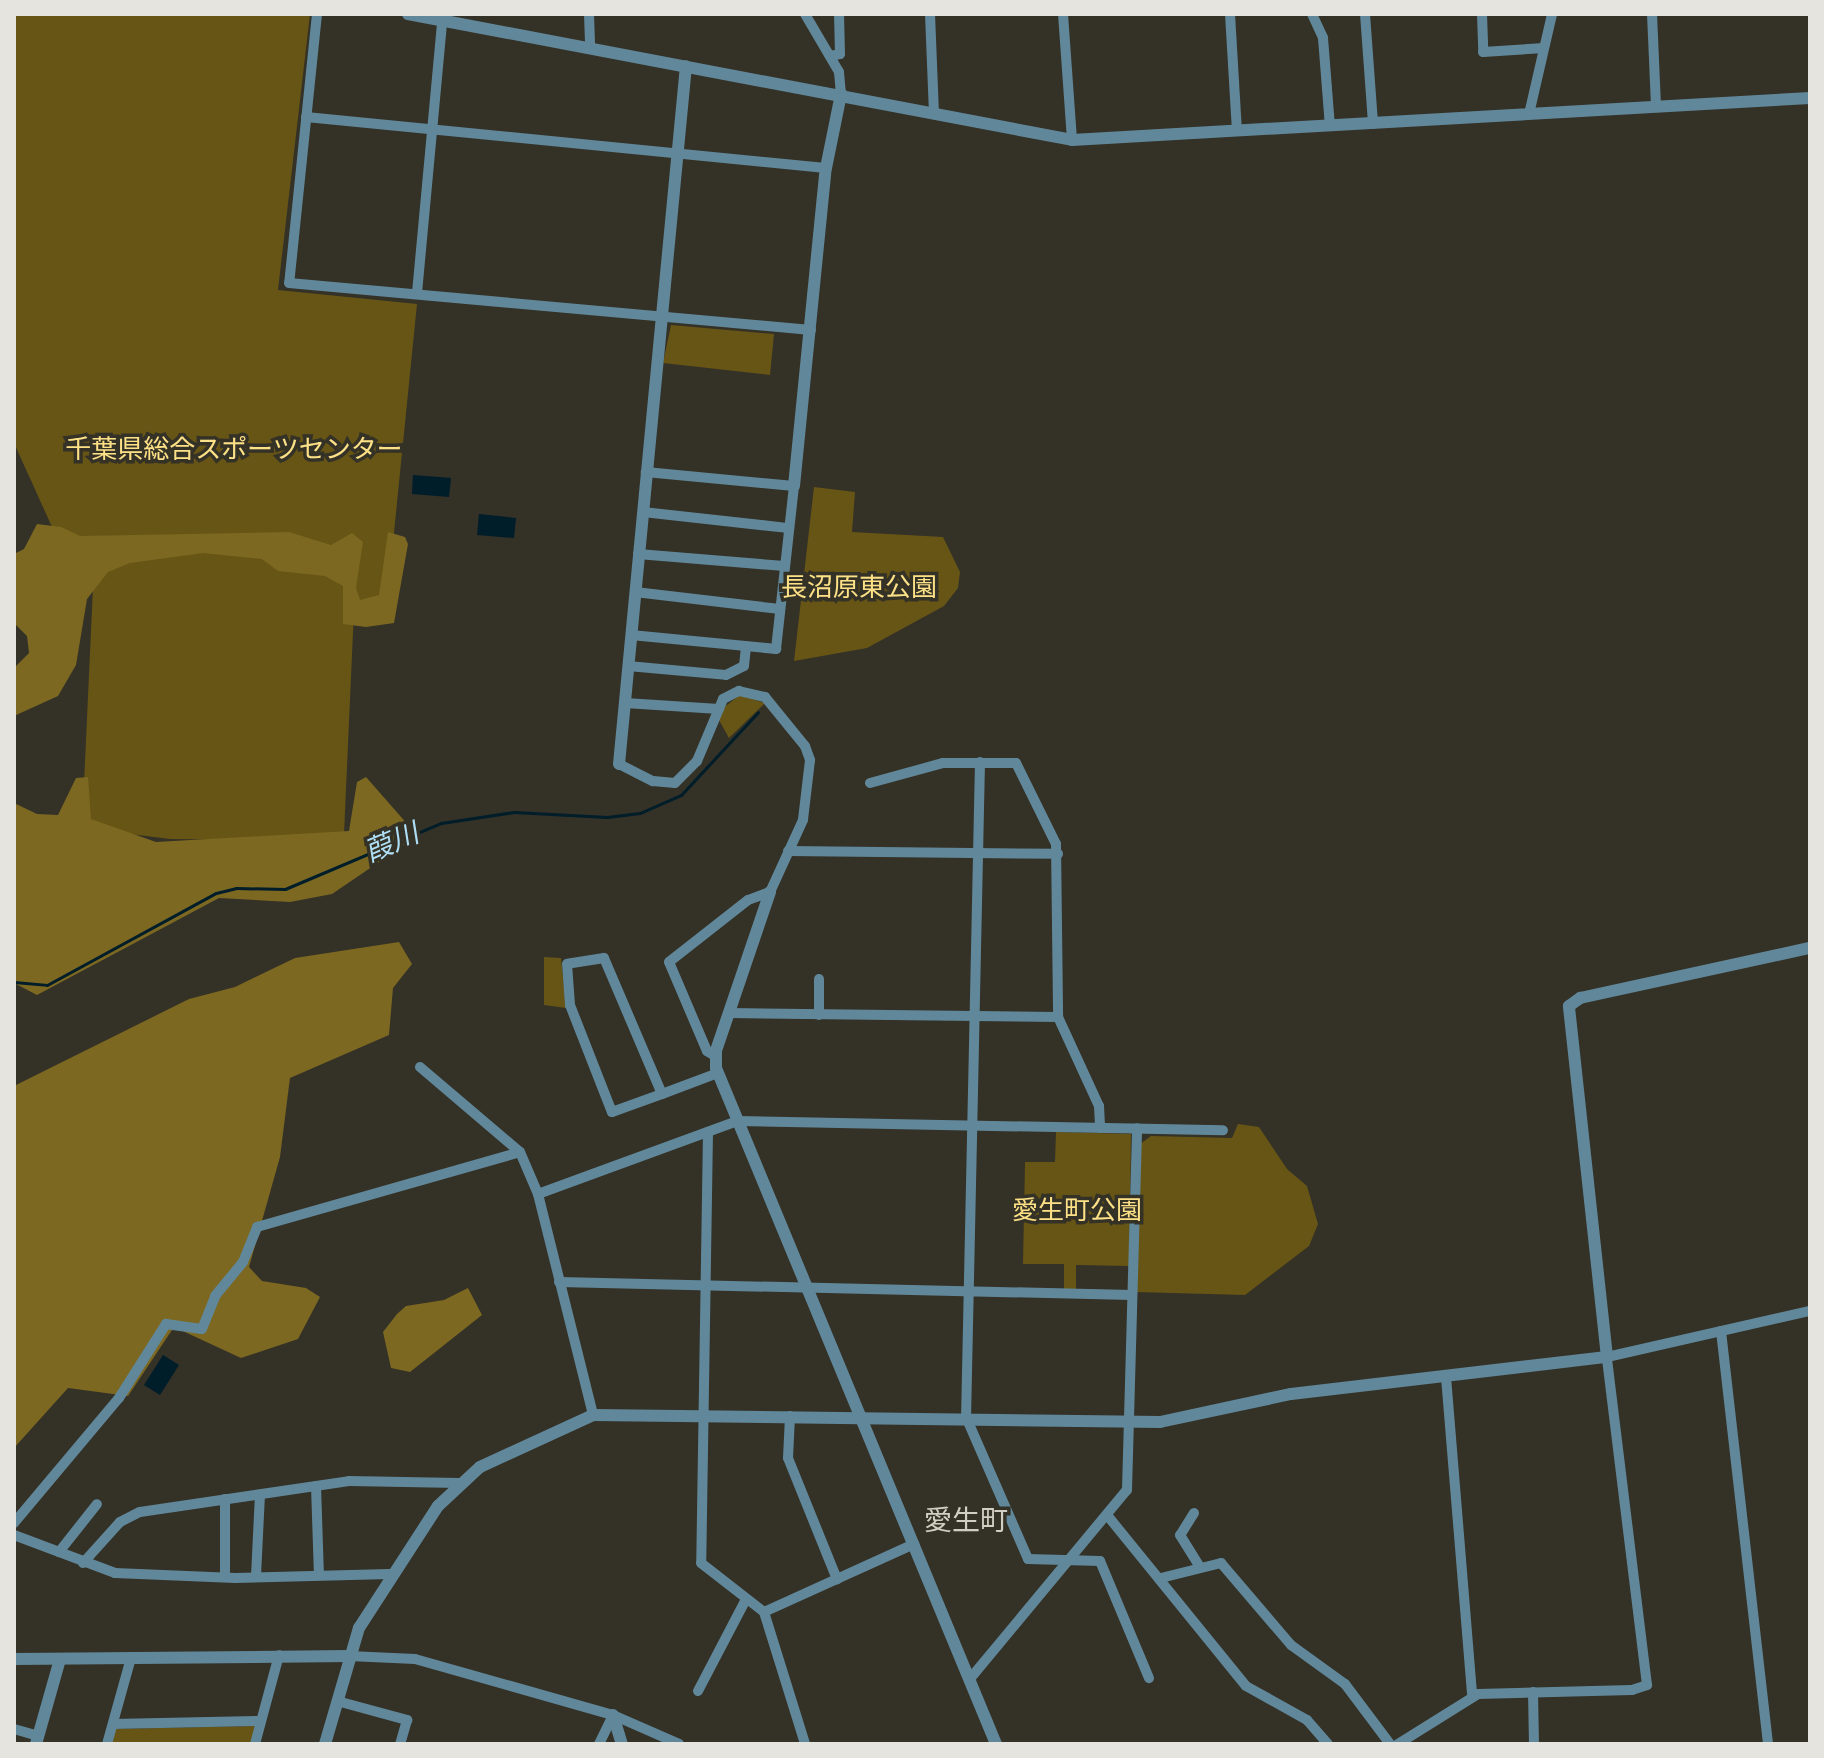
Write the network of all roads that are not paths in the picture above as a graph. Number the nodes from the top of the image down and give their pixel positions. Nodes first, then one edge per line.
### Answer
1 (317, 14) edge
2 (589, 14) edge
3 (805, 14) edge
4 (839, 14) edge
5 (930, 14) edge
6 (1063, 14) edge
7 (1230, 14) edge
8 (1312, 14) edge
9 (1365, 14) edge
10 (1482, 14) edge
11 (1552, 14) edge
12 (1652, 14) edge
13 (416, 15) edge
14 (442, 21) junction
15 (1544, 48) junction
16 (590, 49) junction
17 (830, 56) junction
18 (686, 66) junction
19 (841, 94) junction
20 (1810, 98) edge
21 (1656, 107) junction
22 (934, 112) junction
23 (1529, 114) junction
24 (306, 117) junction
25 (1373, 124) junction
26 (1330, 126) junction
27 (433, 129) junction
28 (1237, 131) junction
29 (1072, 140) junction
30 (679, 156) junction
31 (826, 168) junction
32 (417, 293) junction
33 (662, 317) junction
34 (811, 330) junction
35 (646, 472) junction
36 (794, 486) junction
37 (643, 512) junction
38 (789, 528) junction
39 (638, 554) junction
40 (785, 566) junction
41 (635, 592) junction
42 (780, 609) junction
43 (631, 635) junction
44 (746, 646) junction
45 (628, 666) junction
46 (625, 703) junction
47 (719, 709) junction
48 (980, 762) junction
49 (619, 764) joint
50 (870, 783) dead end
51 (788, 851) junction
52 (977, 853) junction
53 (1058, 854) junction
54 (770, 892) junction
55 (1810, 948) edge
56 (819, 979) dead end
57 (730, 1013) junction
58 (819, 1015) junction
59 (1058, 1017) junction
60 (973, 1018) junction
61 (715, 1056) junction
62 (420, 1067) dead end
63 (718, 1073) junction
64 (662, 1094) junction
65 (738, 1121) junction
66 (971, 1125) junction
67 (1100, 1128) junction
68 (1137, 1128) junction
69 (1223, 1130) dead end
70 (708, 1132) junction
71 (520, 1152) junction
72 (538, 1194) junction
73 (559, 1282) junction
74 (705, 1287) junction
75 (807, 1288) junction
76 (968, 1290) junction
77 (1132, 1295) junction
78 (1810, 1311) edge
79 (1721, 1331) junction
80 (1607, 1357) junction
81 (1446, 1377) junction
82 (703, 1414) junction
83 (593, 1415) junction
84 (790, 1416) junction
85 (860, 1417) junction
86 (966, 1417) junction
87 (1129, 1422) junction
88 (459, 1483) junction
89 (316, 1486) junction
90 (255, 1496) junction
91 (225, 1499) junction
92 (97, 1504) dead end
93 (1194, 1513) dead end
94 (1107, 1515) junction
95 (14, 1523) edge
96 (14, 1535) edge
97 (914, 1544) junction
98 (59, 1552) junction
99 (1069, 1561) junction
100 (83, 1563) junction
101 (1199, 1566) junction
102 (390, 1574) junction
103 (319, 1575) junction
104 (256, 1576) junction
105 (225, 1577) junction
106 (1161, 1578) junction
107 (837, 1579) junction
108 (745, 1601) junction
109 (764, 1612) junction
110 (279, 1655) junction
111 (349, 1656) junction
112 (131, 1658) junction
113 (14, 1659) edge
114 (60, 1659) junction
115 (1149, 1678) dead end
116 (969, 1680) junction
117 (698, 1691) dead end
118 (1533, 1692) junction
119 (1472, 1696) junction
120 (337, 1701) junction
121 (613, 1715) junction
122 (261, 1721) junction
123 (113, 1724) junction
124 (14, 1729) edge
125 (37, 1740) edge
126 (107, 1744) edge
127 (255, 1744) edge
128 (325, 1744) edge
129 (400, 1744) edge
130 (599, 1744) edge
131 (622, 1744) edge
132 (679, 1744) edge
133 (805, 1744) edge
134 (996, 1744) edge
135 (1328, 1744) edge
136 (1390, 1744) edge
137 (1398, 1744) edge
138 (1534, 1744) edge
139 (1768, 1744) edge

1 - 24 street
2 - 16 street
3 - 17 street
4 - 17 street
5 - 22 street
6 - 29 street
7 - 28 street
8 - 26 street
9 - 25 street
10 - 15 street
11 - 15 street
12 - 21 street
13 - 14 street
14 - 16 street
14 - 27 street
15 - 23 street
16 - 18 street
17 - 19 street
18 - 19 street
18 - 30 street
19 - 22 street
19 - 31 street
20 - 21 street
21 - 23 street
22 - 29 street
23 - 25 street
24 - 27 street
24 - 32 street
25 - 26 street
26 - 28 street
27 - 30 street
27 - 32 street
28 - 29 street
30 - 31 street
30 - 33 street
31 - 34 street
32 - 33 street
33 - 34 street
33 - 35 street
34 - 36 street
35 - 36 street
35 - 37 street
36 - 38 street
37 - 38 street
37 - 39 street
38 - 40 street
39 - 40 street
39 - 41 street
40 - 42 street
41 - 42 street
41 - 43 street
42 - 44 street
43 - 44 street
43 - 45 street
44 - 45 street
45 - 46 street
46 - 47 street
46 - 49 street
47 - 49 street
47 - 51 street
48 - 50 street
48 - 52 street
48 - 53 street
51 - 52 street
51 - 54 street
52 - 53 street
52 - 60 street
53 - 59 street
54 - 57 street
54 - 61 street
55 - 80 street
56 - 58 street
57 - 58 street
57 - 61 street
58 - 60 street
59 - 60 street
59 - 67 street
60 - 66 street
61 - 63 street
62 - 71 street
63 - 64 street
63 - 65 street
64 - 64 street
65 - 66 street
65 - 70 street
65 - 75 street
66 - 67 street
66 - 76 street
67 - 68 street
68 - 69 street
68 - 77 street
70 - 72 street
70 - 74 street
71 - 72 street
71 - 95 street
72 - 73 street
73 - 74 street
73 - 83 street
74 - 75 street
74 - 82 street
75 - 76 street
75 - 85 street
76 - 77 street
76 - 86 street
77 - 87 street
78 - 79 street
79 - 80 street
79 - 139 street
80 - 81 street
80 - 118 street
81 - 87 street
81 - 119 street
82 - 83 street
82 - 84 street
82 - 108 street
83 - 88 street
84 - 85 street
84 - 107 street
85 - 86 street
85 - 97 street
86 - 87 street
86 - 99 street
87 - 94 street
88 - 89 street
88 - 102 street
89 - 90 street
89 - 103 street
90 - 91 street
90 - 104 street
91 - 100 street
91 - 105 street
92 - 98 street
93 - 101 street
94 - 99 street
94 - 106 street
96 - 98 street
97 - 107 street
97 - 116 street
98 - 100 street
99 - 115 street
99 - 116 street
100 - 105 street
101 - 106 street
101 - 136 street
102 - 103 street
102 - 111 street
103 - 104 street
104 - 105 street
106 - 135 street
107 - 109 street
108 - 109 street
108 - 117 street
109 - 133 street
110 - 111 street
110 - 112 street
110 - 122 street
111 - 120 street
111 - 121 street
112 - 114 street
112 - 123 street
113 - 114 street
114 - 125 street
116 - 134 street
118 - 119 street
118 - 138 street
119 - 137 street
120 - 128 street
120 - 129 street
121 - 130 street
121 - 131 street
121 - 132 street
122 - 123 street
122 - 127 street
123 - 126 street
124 - 125 street

